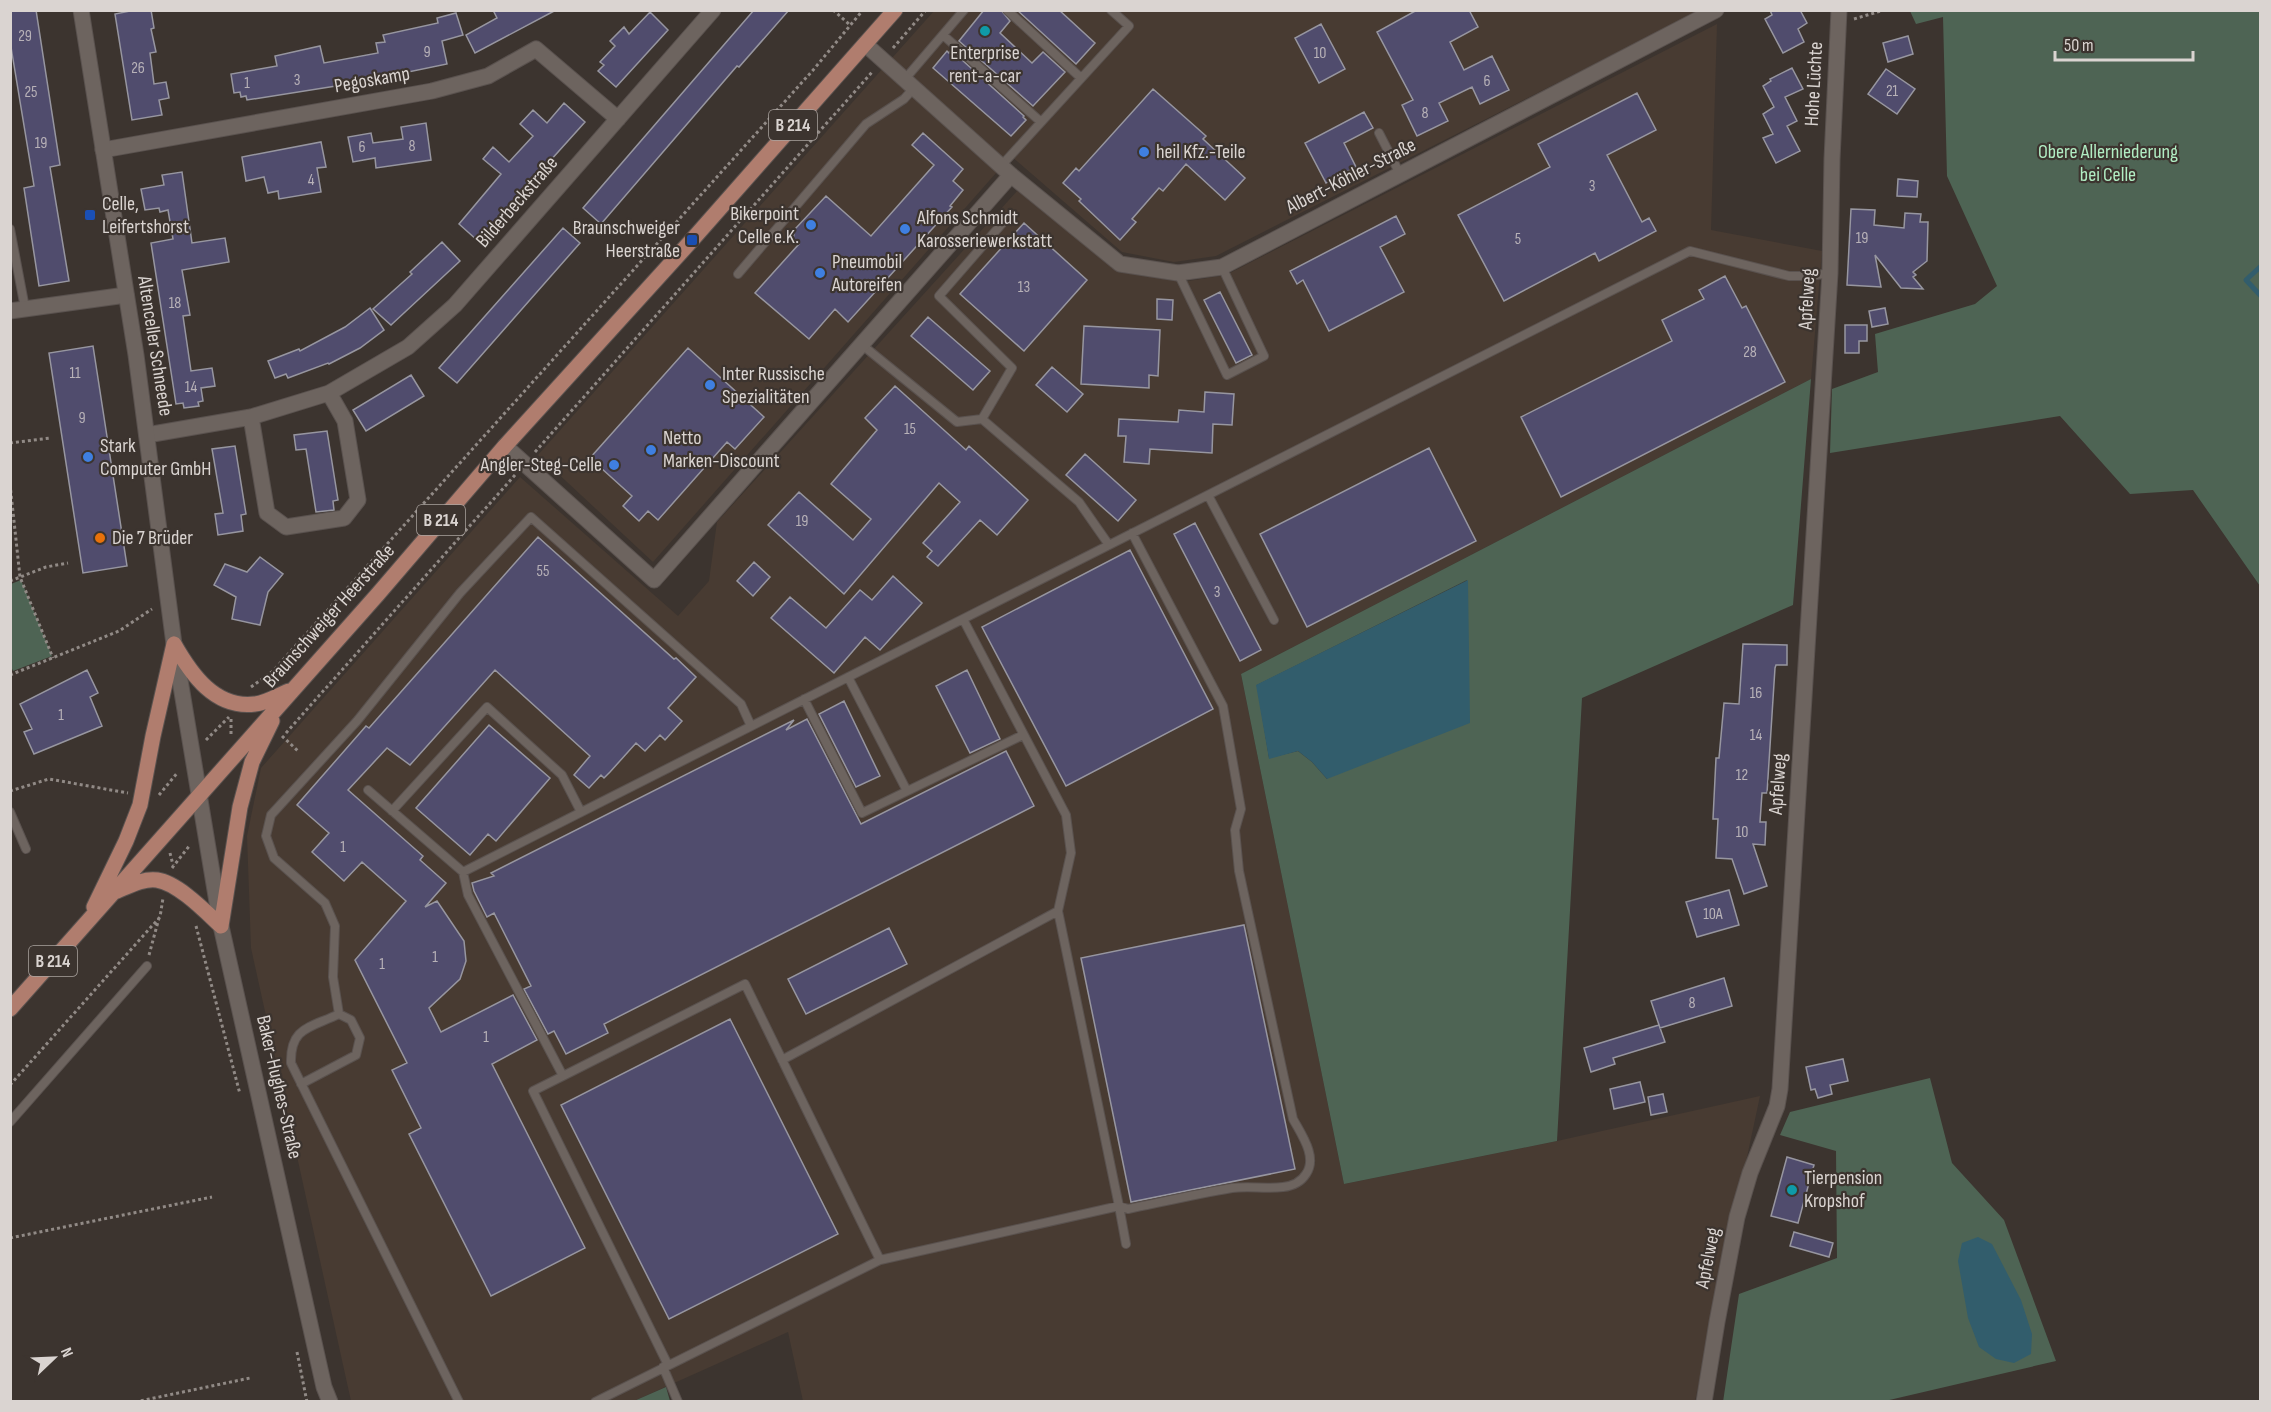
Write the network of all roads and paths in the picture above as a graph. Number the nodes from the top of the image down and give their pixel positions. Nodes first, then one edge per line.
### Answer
1 (81, 10) edge
2 (713, 10) edge
3 (833, 10) edge
4 (863, 10) edge
5 (895, 10) edge
6 (927, 10) edge
7 (964, 10) edge
8 (1007, 10) edge
9 (1111, 10) edge
10 (1716, 10) edge
11 (1884, 10) edge
12 (1839, 17) edge
13 (850, 25) junction
14 (943, 35) junction
15 (865, 44) junction
16 (882, 61) junction
17 (1081, 78) junction
18 (909, 84) junction
19 (618, 119) junction
20 (1041, 122) junction
21 (1379, 133) dead end
22 (104, 150) junction
23 (1832, 159) joint
24 (1006, 171) junction
25 (1400, 174) junction
26 (1006, 219) dead end
27 (10, 230) edge
28 (1222, 267) junction
29 (1178, 273) junction
30 (1830, 273) junction
31 (738, 274) dead end
32 (126, 294) junction
33 (18, 309) edge
34 (861, 344) junction
35 (329, 393) junction
36 (251, 417) junction
37 (982, 419) junction
38 (147, 435) junction
39 (50, 438) dead end
40 (10, 443) edge
41 (505, 446) junction
42 (524, 464) junction
43 (10, 484) edge
44 (1208, 495) junction
45 (1132, 533) junction
46 (1109, 545) junction
47 (68, 563) dead end
48 (20, 577) junction
49 (10, 581) edge
50 (168, 597) junction
51 (963, 619) junction
52 (1274, 620) dead end
53 (174, 644) junction
54 (54, 658) junction
55 (10, 675) edge
56 (848, 677) junction
57 (292, 690) junction
58 (804, 699) junction
59 (230, 701) junction
60 (751, 726) junction
61 (1023, 735) junction
62 (298, 751) dead end
63 (368, 790) dead end
64 (10, 791) edge
65 (907, 791) junction
66 (142, 795) junction
67 (200, 795) junction
68 (392, 811) junction
69 (10, 812) edge
70 (582, 812) junction
71 (26, 849) dead end
72 (463, 872) junction
73 (114, 892) junction
74 (164, 894) dead end
75 (1058, 911) junction
76 (160, 917) junction
77 (194, 920) dead end
78 (86, 924) junction
79 (221, 926) junction
80 (147, 966) joint
81 (10, 1009) edge
82 (339, 1014) junction
83 (782, 1060) junction
84 (563, 1076) junction
85 (301, 1084) junction
86 (10, 1085) edge
87 (241, 1098) dead end
88 (10, 1122) edge
89 (212, 1197) dead end
90 (1119, 1206) junction
91 (10, 1238) edge
92 (1126, 1244) dead end
93 (880, 1260) junction
94 (296, 1346) dead end
95 (665, 1366) junction
96 (250, 1378) dead end
97 (611, 1393) junction
98 (326, 1397) edge
99 (135, 1401) edge
100 (307, 1401) edge
101 (459, 1401) edge
102 (596, 1401) edge
103 (604, 1401) edge
104 (678, 1401) edge
105 (1704, 1401) edge

1 - 22 street, Altenceller Schneede
2 - 19 street, Bilderbeckstraße
3 - 13 path
4 - 13 path
5 - 15 main road, Braunschweiger Heerstraße / B 214
6 - 16 path
7 - 14 lane
8 - 17 lane
9 - 17 lane
10 - 25 street, Albert-Köhler-Straße
11 - 12 path
12 - 23 street, Hohe Lüchte
13 - 59 path
14 - 18 lane
14 - 20 lane
15 - 16 street, Albert-Köhler-Straße
15 - 41 main road, Braunschweiger Heerstraße / B 214
16 - 18 street, Albert-Köhler-Straße
16 - 42 path
17 - 20 lane
18 - 24 street, Albert-Köhler-Straße
18 - 31 lane
19 - 22 street, Pegoskamp
19 - 35 street, Bilderbeckstraße
20 - 24 lane
21 - 25 lane
22 - 32 street, Altenceller Schneede
23 - 30 street, Apfelweg
24 - 29 street, Albert-Köhler-Straße
24 - 34 street
25 - 28 street, Albert-Köhler-Straße
26 - 37 lane
27 - 33 lane
28 - 29 street, Albert-Köhler-Straße
28 - 29 lane
30 - 44 lane
30 - 105 street, Apfelweg
32 - 33 street
32 - 38 street, Altenceller Schneede
34 - 37 lane
34 - 42 street
35 - 36 street, Bilderbeckstraße
35 - 36 street
36 - 38 street, Bilderbeckstraße
37 - 46 lane
38 - 50 street, Altenceller Schneede
39 - 40 path
41 - 42 street
41 - 57 main road, Braunschweiger Heerstraße / B 214
42 - 62 path
43 - 48 path
44 - 45 lane
44 - 52 lane
45 - 46 lane
45 - 90 lane
46 - 51 lane
47 - 48 path
48 - 49 path
48 - 54 path
50 - 53 street, Altenceller Schneede
50 - 54 path
51 - 56 lane
51 - 61 lane
53 - 59 main road
53 - 66 main road
53 - 67 street, Altenceller Schneede
54 - 55 path
56 - 58 lane
56 - 65 lane
57 - 59 main road
57 - 67 main road, Braunschweiger Heerstraße / B 214
57 - 79 main road
58 - 60 lane
58 - 65 lane
60 - 70 lane
60 - 82 lane
61 - 65 lane
61 - 75 lane
63 - 68 lane
64 - 66 path
66 - 78 main road
67 - 73 main road, Braunschweiger Heerstraße / B 214
67 - 79 street, Baker-Hughes-Straße
68 - 70 lane
68 - 72 lane
69 - 71 lane
70 - 72 lane
72 - 84 lane
73 - 78 main road, Braunschweiger Heerstraße / B 214
73 - 79 main road
74 - 76 path
75 - 83 lane
75 - 90 lane
76 - 80 path
76 - 86 path
77 - 87 path
78 - 81 main road, Braunschweiger Heerstraße / B 214
79 - 98 street, Baker-Hughes-Straße
80 - 88 lane
82 - 85 lane
82 - 85 lane
83 - 84 lane
83 - 93 lane
84 - 95 lane
85 - 101 lane
89 - 91 path
90 - 92 lane
90 - 93 lane
93 - 95 lane
94 - 100 path
95 - 97 lane
95 - 104 lane
96 - 99 path
97 - 102 lane
97 - 103 lane

